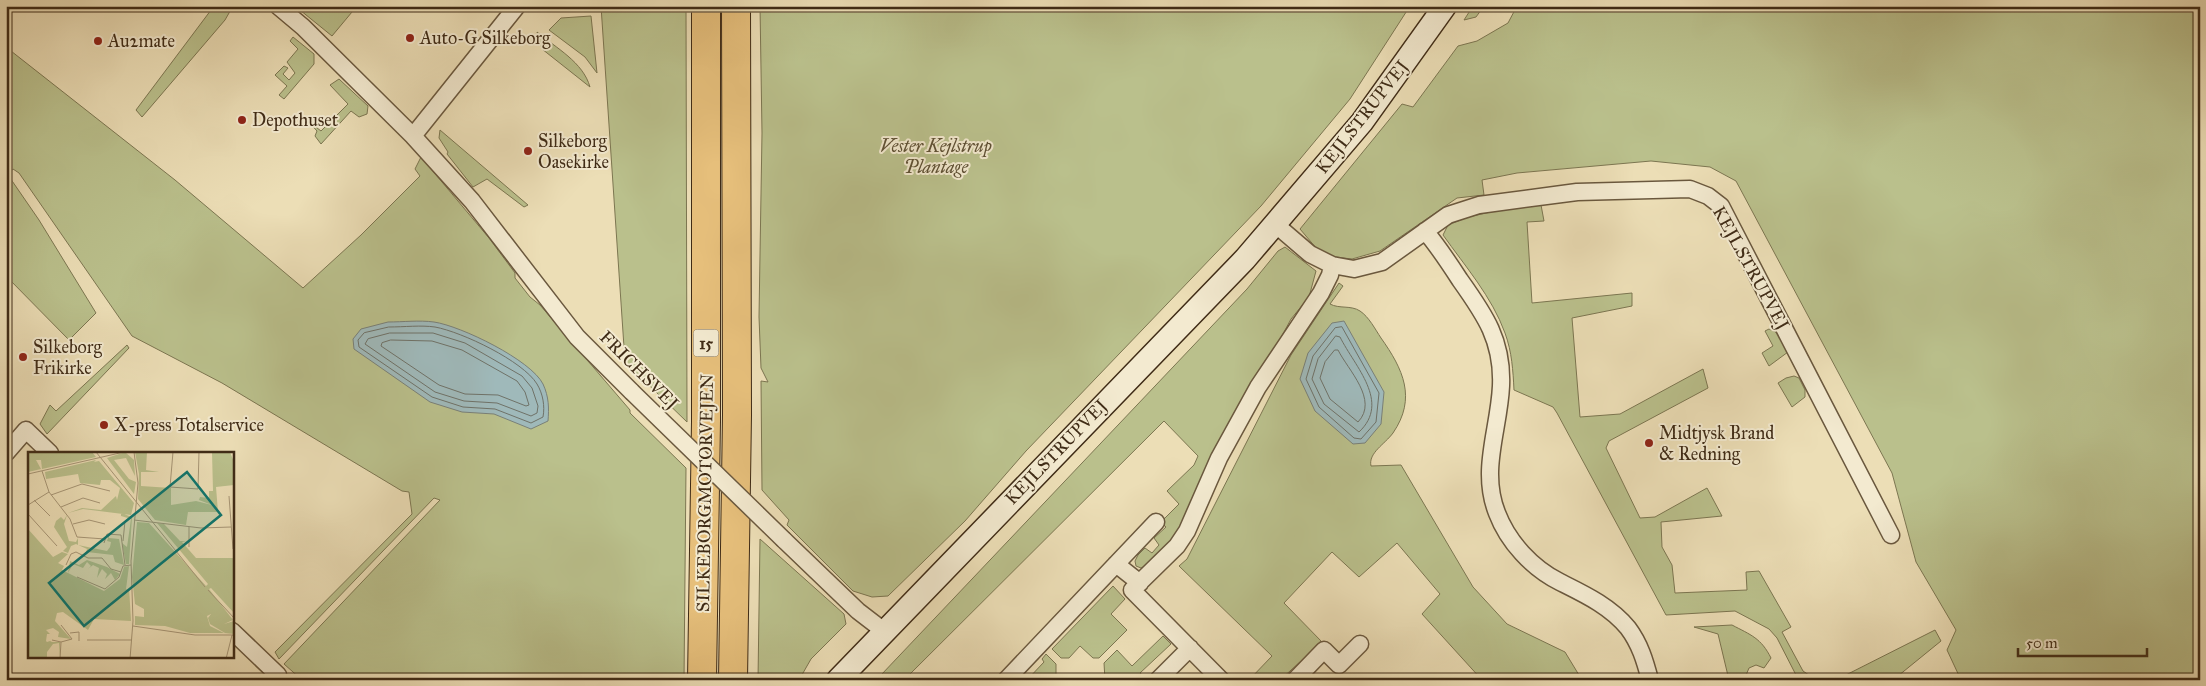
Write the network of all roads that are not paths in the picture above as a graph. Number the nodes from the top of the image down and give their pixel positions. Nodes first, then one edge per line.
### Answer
1 (278, 6) edge
2 (516, 6) edge
3 (706, 6) edge
4 (736, 6) edge
5 (1445, 6) edge
6 (413, 136) junction
7 (1275, 224) junction
8 (1425, 230) junction
9 (1332, 265) junction
10 (48, 452) edge
11 (6, 453) edge
12 (1156, 522) dead end
13 (1891, 535) dead end
14 (1116, 564) junction
15 (1140, 583) junction
16 (884, 631) junction
17 (234, 633) edge
18 (1360, 644) dead end
19 (1190, 648) junction
20 (274, 680) edge
21 (702, 680) edge
22 (733, 680) edge
23 (838, 680) edge
24 (1006, 680) edge
25 (1158, 680) edge
26 (1222, 680) edge
27 (1294, 680) edge
28 (1650, 680) edge

1 - 6 street, FRICHSVEJ
2 - 6 street
3 - 21 highway, SILKEBORGMOTORVEJEN / 15
4 - 22 highway, SILKEBORGMOTORVEJEN / 15
5 - 7 street, KEJLSTRUPVEJ
6 - 16 street, FRICHSVEJ, bridge
7 - 9 street, KEJLSTRUPVEJ
7 - 16 street, KEJLSTRUPVEJ
8 - 9 street, KEJLSTRUPVEJ
8 - 13 street, KEJLSTRUPVEJ
8 - 28 street
9 - 15 street
10 - 11 street
12 - 14 street
14 - 15 street
14 - 24 street
15 - 19 street
16 - 23 street, KEJLSTRUPVEJ
17 - 20 street
18 - 27 street
19 - 25 street
19 - 26 street

